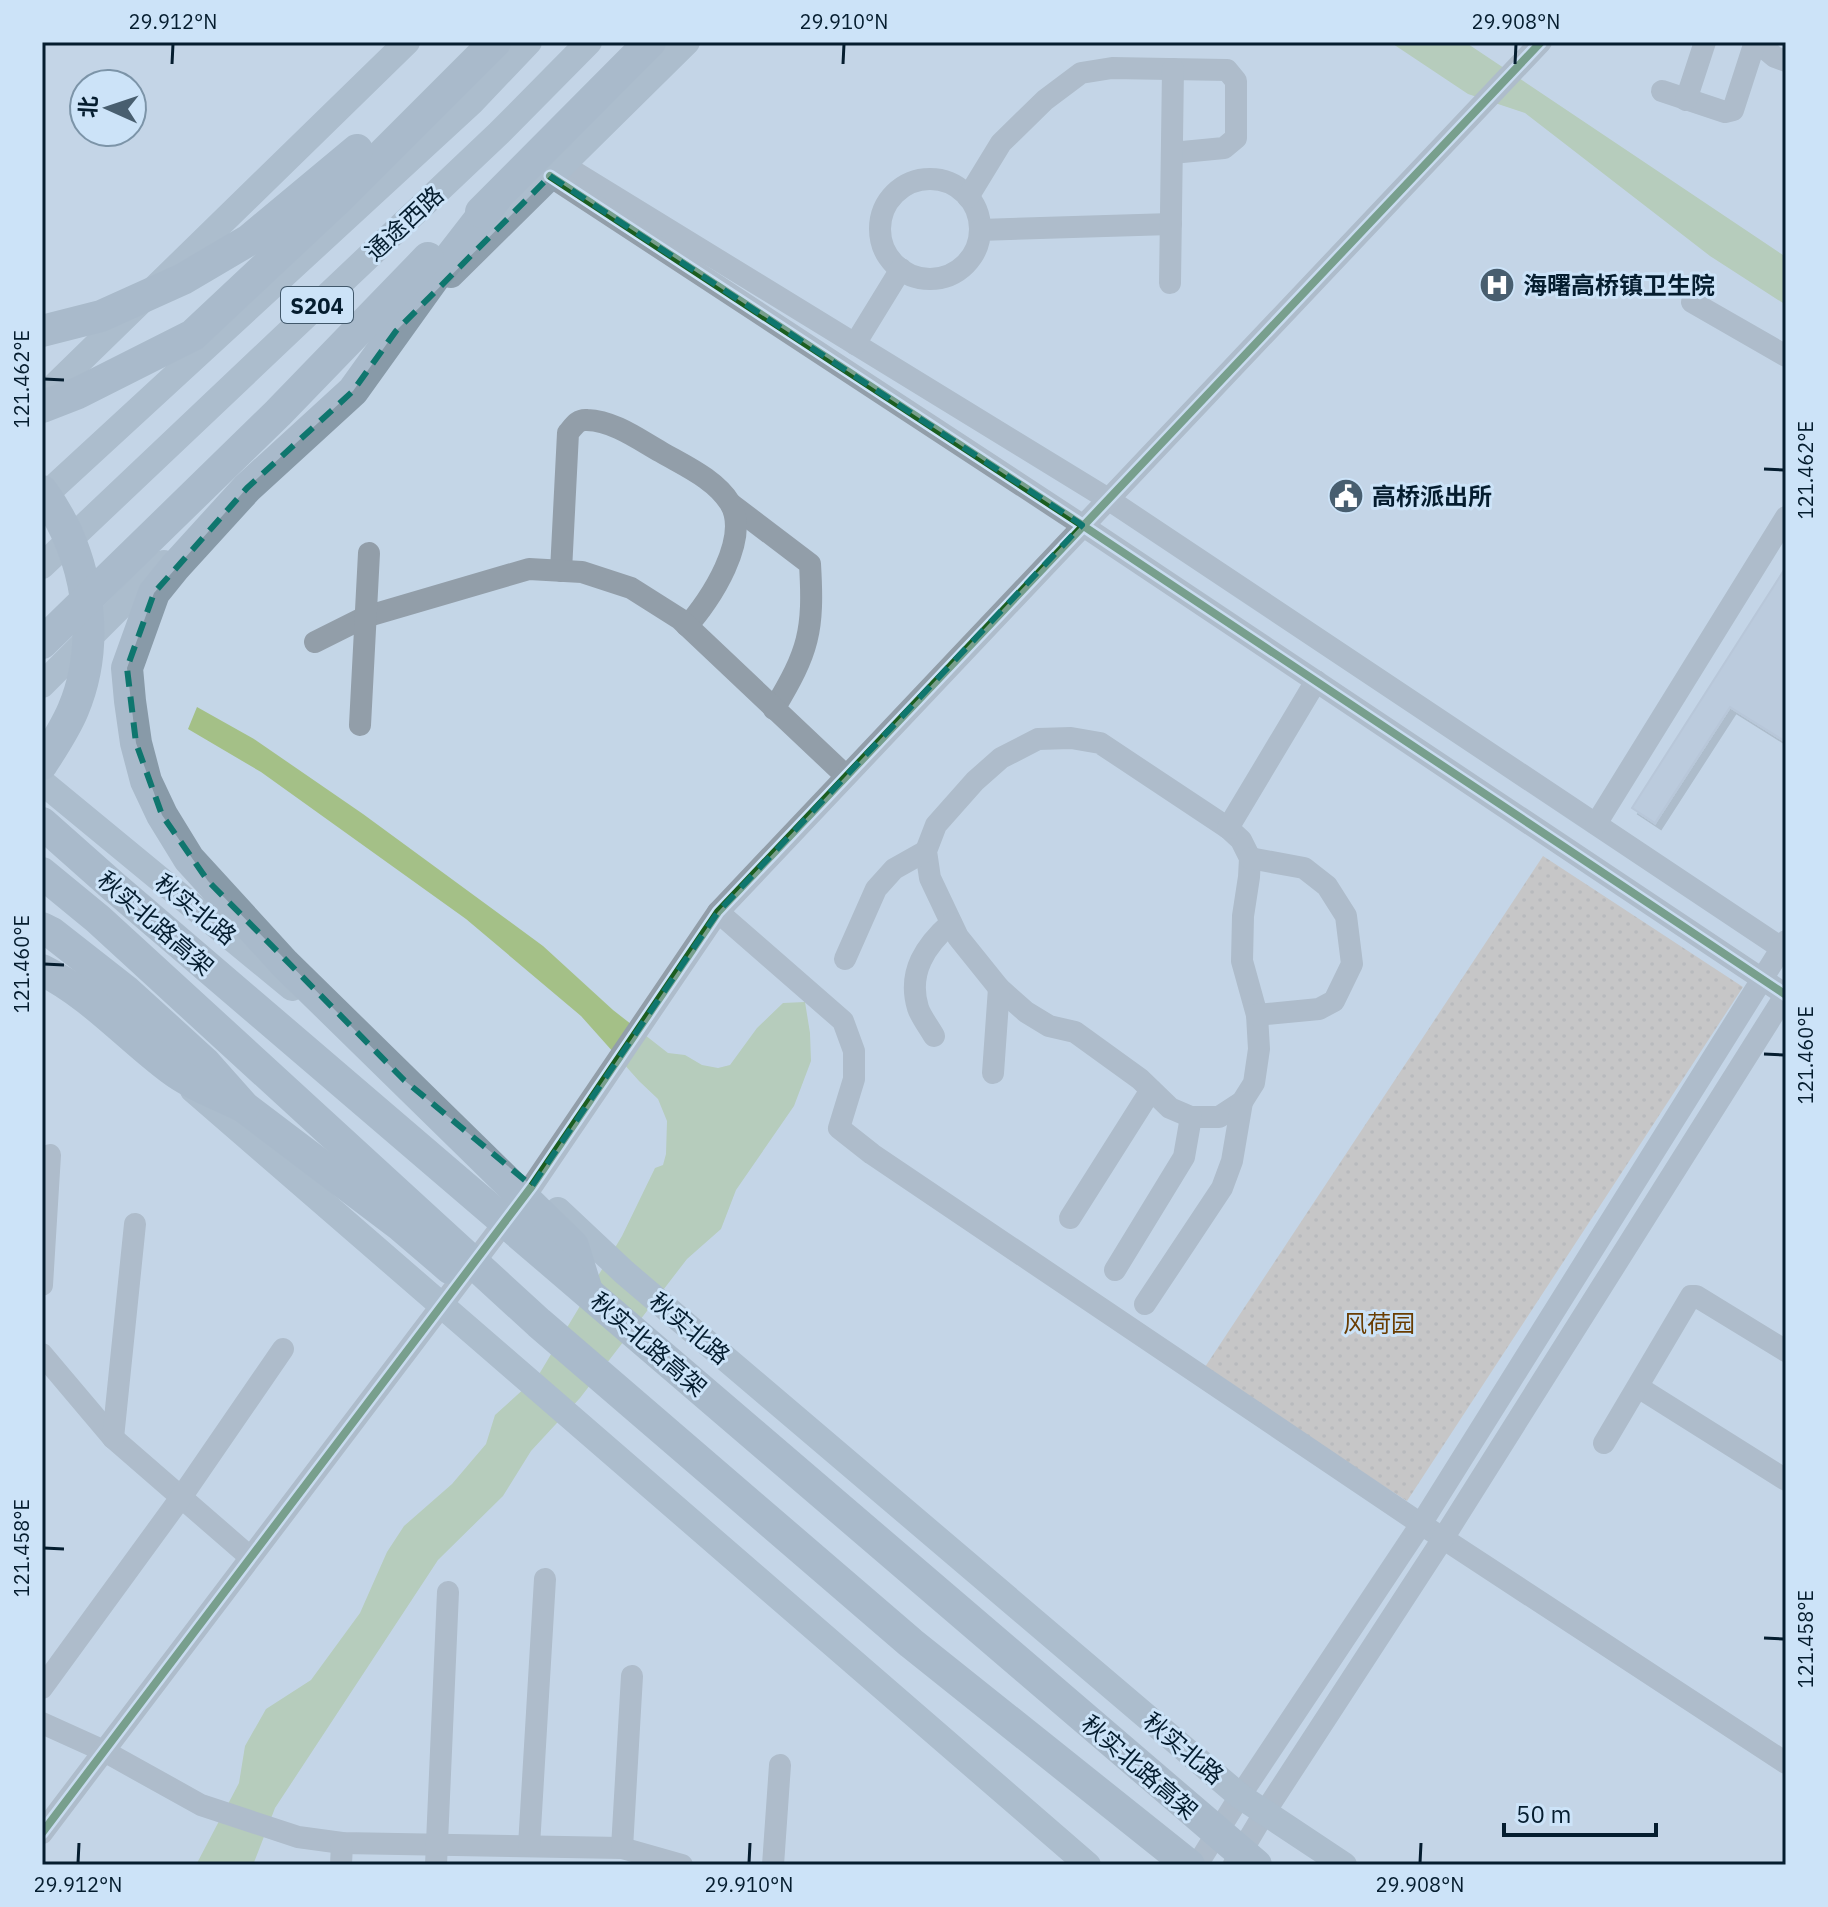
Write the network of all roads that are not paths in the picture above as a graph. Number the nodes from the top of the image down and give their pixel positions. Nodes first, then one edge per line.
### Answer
1 (407, 42) edge
2 (481, 42) edge
3 (495, 42) edge
4 (529, 42) edge
5 (589, 42) edge
6 (650, 42) edge
7 (687, 42) edge
8 (1541, 42) edge
9 (1705, 42) edge
10 (1767, 47) edge
11 (1173, 69) junction
12 (1662, 91) dead end
13 (1686, 100) junction
14 (1172, 153) junction
15 (556, 170) junction
16 (968, 197) junction
17 (496, 198) junction
18 (1171, 224) junction
19 (980, 230) junction
20 (901, 269) junction
21 (1170, 283) dead end
22 (1692, 302) dead end
23 (42, 331) edge
24 (855, 344) junction
25 (1786, 356) edge
26 (42, 398) edge
27 (42, 407) edge
28 (42, 491) edge
29 (42, 498) edge
30 (1108, 499) junction
31 (731, 504) junction
32 (1786, 517) edge
33 (1082, 525) junction
34 (369, 553) dead end
35 (42, 566) edge
36 (561, 571) junction
37 (365, 617) junction
38 (687, 626) junction
39 (315, 642) dead end
40 (42, 643) edge
41 (1316, 681) junction
42 (42, 685) edge
43 (774, 709) junction
44 (360, 725) dead end
45 (42, 764) edge
46 (846, 776) junction
47 (42, 782) edge
48 (42, 823) edge
49 (1596, 824) junction
50 (1228, 828) junction
51 (926, 851) junction
52 (1250, 858) junction
53 (42, 873) edge
54 (718, 912) junction
55 (951, 923) junction
56 (42, 928) edge
57 (1785, 946) edge
58 (42, 959) edge
59 (845, 959) dead end
60 (42, 970) edge
61 (1763, 979) junction
62 (999, 988) junction
63 (1786, 994) edge
64 (1257, 1015) junction
65 (934, 1036) dead end
66 (993, 1073) dead end
67 (1151, 1090) junction
68 (1242, 1102) junction
69 (244, 1107) junction
70 (1191, 1117) junction
71 (50, 1155) dead end
72 (532, 1186) junction
73 (1070, 1218) dead end
74 (135, 1224) dead end
75 (1115, 1270) dead end
76 (42, 1285) edge
77 (587, 1291) junction
78 (1145, 1304) dead end
79 (440, 1305) junction
80 (539, 1323) junction
81 (283, 1349) dead end
82 (1786, 1351) edge
83 (42, 1354) edge
84 (1638, 1387) junction
85 (113, 1438) junction
86 (1604, 1443) dead end
87 (1786, 1480) edge
88 (182, 1496) junction
89 (1421, 1524) junction
90 (1444, 1537) junction
91 (250, 1557) junction
92 (545, 1579) dead end
93 (448, 1592) dead end
94 (632, 1676) dead end
95 (42, 1688) edge
96 (42, 1723) edge
97 (104, 1751) junction
98 (1786, 1763) edge
99 (780, 1765) dead end
100 (1240, 1796) junction
101 (1265, 1812) junction
102 (42, 1833) edge
103 (622, 1848) junction
104 (536, 1852) edge
105 (341, 1854) edge
106 (437, 1854) edge
107 (682, 1865) edge
108 (773, 1865) edge
109 (1088, 1865) edge
110 (1189, 1865) edge
111 (1197, 1865) edge
112 (1234, 1865) edge
113 (1256, 1865) edge
114 (1344, 1865) edge

1 - 26 main road
2 - 23 highway, bridge
3 - 27 highway
4 - 29 main road, 通途西路 / S204
5 - 35 main road, 通途西路 / S204
6 - 17 highway, bridge
7 - 15 main road
8 - 30 street
9 - 13 street
10 - 13 street
11 - 14 street
11 - 14 street
11 - 16 street
12 - 13 street
14 - 18 street
15 - 24 street
15 - 33 street
15 - 42 main road
16 - 19 street
16 - 20 street
17 - 40 highway, bridge
17 - 77 highway, bridge
18 - 19 street
18 - 21 street
19 - 20 street
20 - 24 street
22 - 25 street
24 - 30 street
28 - 45 highway, bridge
30 - 33 street
30 - 49 street
31 - 36 street
31 - 38 street
31 - 43 street
32 - 49 street
33 - 41 street
33 - 46 street
34 - 37 street
36 - 37 street
36 - 38 street
37 - 39 street
37 - 44 street
38 - 43 street
41 - 50 street
41 - 61 street
43 - 46 street
46 - 54 street
47 - 72 main road, 秋实北路
48 - 77 highway, 秋实北路高架, bridge
49 - 57 street
50 - 51 street
50 - 52 street
51 - 55 street
51 - 59 street
52 - 64 street
52 - 64 street
53 - 80 highway, 秋实北路高架, bridge
54 - 72 street
54 - 89 street
55 - 62 street
55 - 65 street
56 - 69 highway
57 - 61 street
58 - 79 main road
60 - 69 highway, bridge
61 - 63 street
61 - 89 street
62 - 66 street
62 - 67 street
63 - 90 street
64 - 68 street
67 - 70 street
67 - 73 street
68 - 70 street
68 - 78 street
69 - 80 highway
70 - 75 street
71 - 76 street
72 - 79 street
72 - 100 main road, 秋实北路
74 - 85 street
77 - 113 highway, 秋实北路高架, bridge
79 - 91 street
79 - 109 main road
80 - 110 highway, 秋实北路高架, bridge
81 - 88 street
82 - 84 street
83 - 85 street
84 - 86 street
84 - 87 street
85 - 88 street
88 - 91 street
88 - 95 street
89 - 90 street
89 - 100 street
90 - 98 street
90 - 101 street
91 - 97 street
92 - 104 street
93 - 106 street
94 - 103 street
96 - 97 street
97 - 102 street
97 - 105 street
99 - 108 street
100 - 101 main road, 秋实北路
100 - 111 street
101 - 112 street
101 - 114 main road, 秋实北路
103 - 104 street
103 - 107 street
104 - 106 street
105 - 106 street

